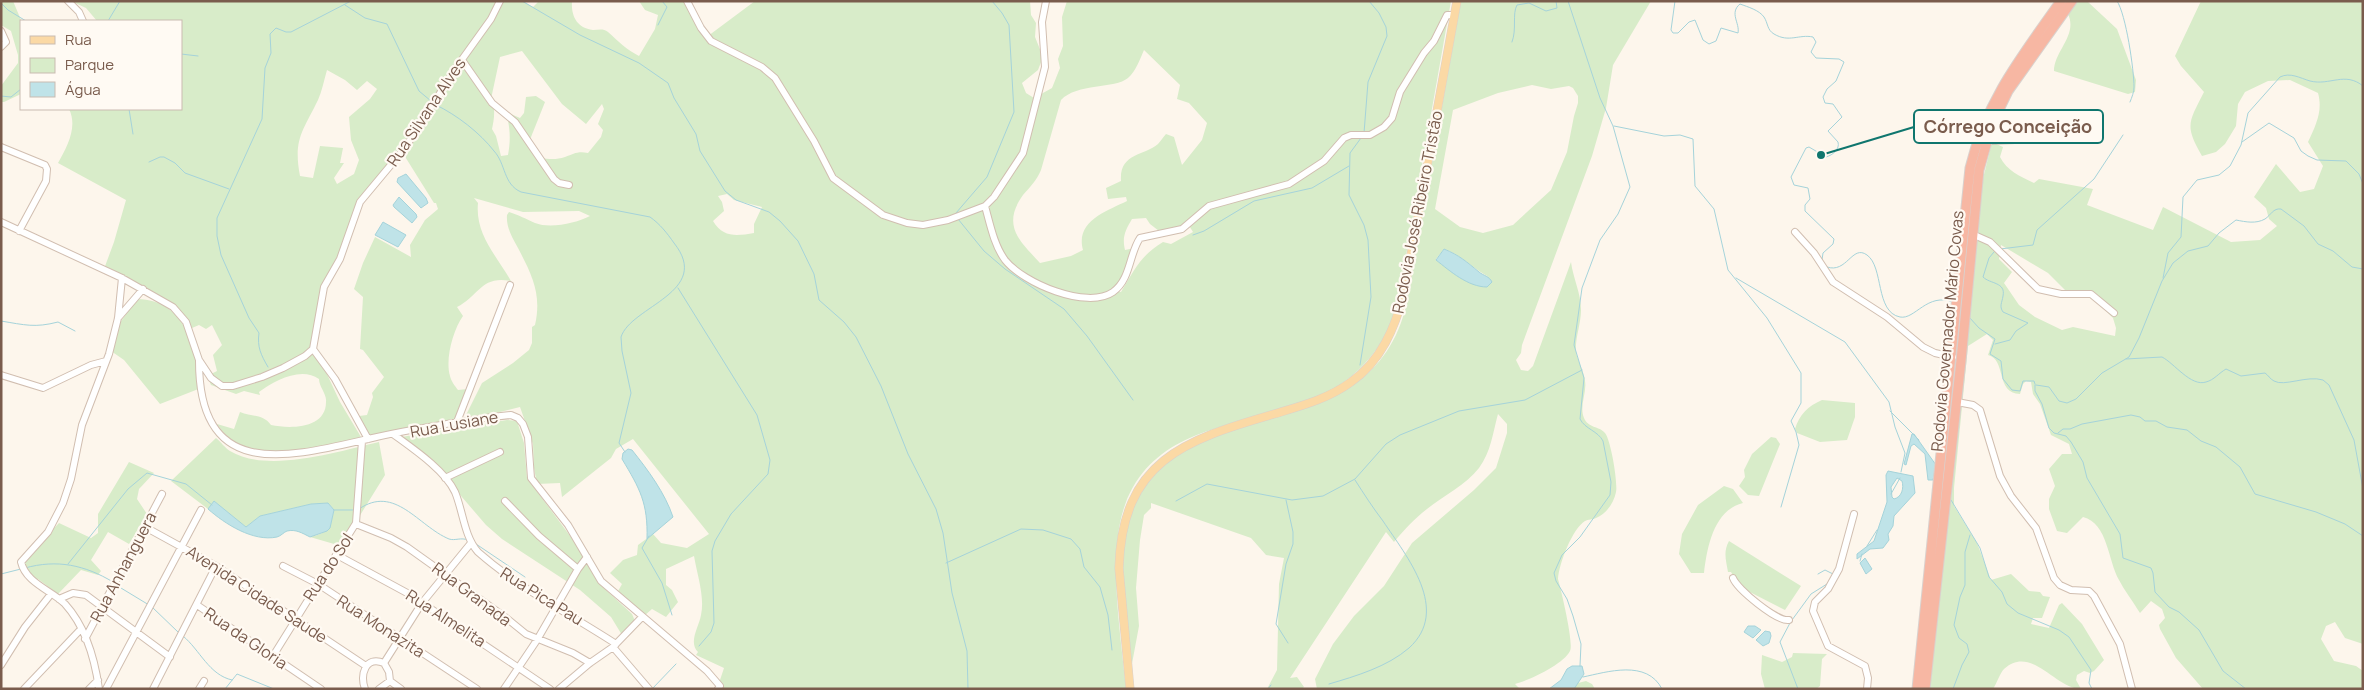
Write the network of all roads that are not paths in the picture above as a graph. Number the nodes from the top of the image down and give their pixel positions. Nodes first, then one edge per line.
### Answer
1 (68, 1) edge
2 (500, 1) edge
3 (687, 1) edge
4 (1046, 1) edge
5 (1457, 1) edge
6 (2061, 1) edge
7 (2072, 1) edge
8 (1454, 15) junction
9 (83, 20) edge
10 (1, 31) edge
11 (1, 47) edge
12 (462, 60) junction
13 (2076, 123) dead end
14 (1986, 141) junction
15 (1, 147) edge
16 (569, 185) dead end
17 (986, 206) junction
18 (1, 222) edge
19 (19, 231) junction
20 (1795, 232) dead end
21 (1972, 234) junction
22 (122, 278) junction
23 (510, 285) dead end
24 (143, 289) junction
25 (120, 295) junction
26 (133, 300) junction
27 (1962, 304) junction
28 (2114, 313) dead end
29 (1961, 317) junction
30 (118, 318) junction
31 (313, 349) junction
32 (1953, 357) junction
33 (200, 360) junction
34 (106, 361) junction
35 (1, 374) edge
36 (1957, 402) junction
37 (457, 422) junction
38 (393, 434) junction
39 (365, 440) junction
40 (500, 452) dead end
41 (446, 478) junction
42 (162, 494) dead end
43 (505, 501) dead end
44 (200, 510) dead end
45 (1854, 514) dead end
46 (356, 524) junction
47 (145, 527) junction
48 (471, 543) junction
49 (182, 546) junction
50 (336, 555) junction
51 (587, 557) junction
52 (216, 566) junction
53 (283, 566) dead end
54 (578, 569) junction
55 (445, 573) junction
56 (1733, 578) dead end
57 (318, 584) junction
58 (52, 594) junction
59 (59, 600) junction
60 (422, 603) junction
61 (197, 605) junction
62 (103, 606) junction
63 (556, 608) junction
64 (642, 617) junction
65 (296, 618) junction
66 (1789, 620) dead end
67 (81, 629) junction
68 (136, 632) junction
69 (400, 638) junction
70 (85, 639) junction
71 (537, 640) junction
72 (615, 645) junction
73 (273, 656) junction
74 (170, 657) junction
75 (590, 663) junction
76 (384, 664) junction
77 (1, 665) edge
78 (366, 666) junction
79 (519, 666) junction
80 (98, 680) junction
81 (204, 680) dead end
82 (390, 681) junction
83 (719, 687) edge
84 (24, 689) edge
85 (89, 689) edge
86 (99, 689) edge
87 (106, 689) edge
88 (154, 689) edge
89 (199, 689) edge
90 (321, 689) edge
91 (366, 689) edge
92 (379, 689) edge
93 (401, 689) edge
94 (477, 689) edge
95 (504, 689) edge
96 (550, 689) edge
97 (559, 689) edge
98 (649, 689) edge
99 (1130, 689) edge
100 (1867, 689) edge
101 (1917, 689) edge
102 (1926, 689) edge
103 (2132, 689) edge

1 - 9 street
2 - 12 street, Rua Silvana Alves
3 - 17 street
4 - 17 street
5 - 8 main road, Rodovia José Ribeiro Tristão
6 - 27 highway, Rodovia Governador Mário Covas
7 - 14 highway, Rodovia Governador Mário Covas
8 - 17 street
8 - 99 main road, Rodovia José Ribeiro Tristão
10 - 11 street
12 - 16 street
12 - 31 street, Rua Silvana Alves
13 - 14 street
14 - 21 highway, Rodovia Governador Mário Covas
15 - 19 street
18 - 19 street
19 - 22 street
20 - 32 street
21 - 27 highway, Rodovia Governador Mário Covas
21 - 28 street
22 - 24 street
22 - 25 street
23 - 37 street
24 - 26 street
24 - 33 street
25 - 26 street
25 - 30 street
26 - 30 street
27 - 29 highway, Rodovia Governador Mário Covas
29 - 32 highway, Rodovia Governador Mário Covas
29 - 36 highway, Rodovia Governador Mário Covas
30 - 34 street
31 - 33 street
31 - 39 street
32 - 101 highway, Rodovia Governador Mário Covas
33 - 39 street, Rua Lusiane
34 - 35 street
34 - 58 street
36 - 102 highway, Rodovia Governador Mário Covas
36 - 103 street
37 - 38 street, Rua Lusiane
37 - 51 street, Rua Lusiane
38 - 39 street, Rua Lusiane
38 - 41 street
39 - 46 street, Rua do Sol
40 - 41 street
41 - 48 street
42 - 47 street, Rua Anhanguera
43 - 54 street
44 - 49 street
45 - 100 street
46 - 50 street, Rua do Sol
46 - 55 street, Rua Granada
47 - 49 street, Avenida Cidade Saude
47 - 62 street, Rua Anhanguera
48 - 55 street
48 - 63 street, Rua Pica Pau
49 - 52 street, Avenida Cidade Saude
49 - 68 street
50 - 57 street, Rua do Sol
50 - 60 street, Rua Almelita
51 - 54 street
51 - 64 street, Rua Lusiane
52 - 61 street
52 - 65 street, Avenida Cidade Saude
53 - 57 street, Rua Monazita
54 - 63 street
55 - 60 street
55 - 71 street, Rua Granada
56 - 66 street
57 - 65 street, Rua do Sol
57 - 69 street, Rua Monazita
58 - 59 street
58 - 77 street
59 - 62 street
59 - 67 street
60 - 69 street
60 - 79 street, Rua Almelita
61 - 73 street, Rua da Gloria
61 - 74 street
62 - 68 street
62 - 70 street, Rua Anhanguera
63 - 71 street
63 - 72 street, Rua Pica Pau
64 - 72 street
64 - 83 street, Rua Lusiane
65 - 73 street, Rua do Sol
65 - 78 street, Avenida Cidade Saude
67 - 70 street
67 - 84 street
68 - 74 street
68 - 87 street
69 - 76 street
69 - 94 street, Rua Monazita
70 - 80 street
71 - 75 street, Rua Granada
71 - 79 street
72 - 75 street
72 - 98 street, Rua Pica Pau
73 - 90 street, Rua da Gloria
74 - 88 street
75 - 97 street
76 - 78 street
76 - 82 street
78 - 91 street
79 - 95 street
79 - 96 street, Rua Almelita
80 - 85 street
80 - 86 street
81 - 89 street
82 - 92 street
82 - 93 street

